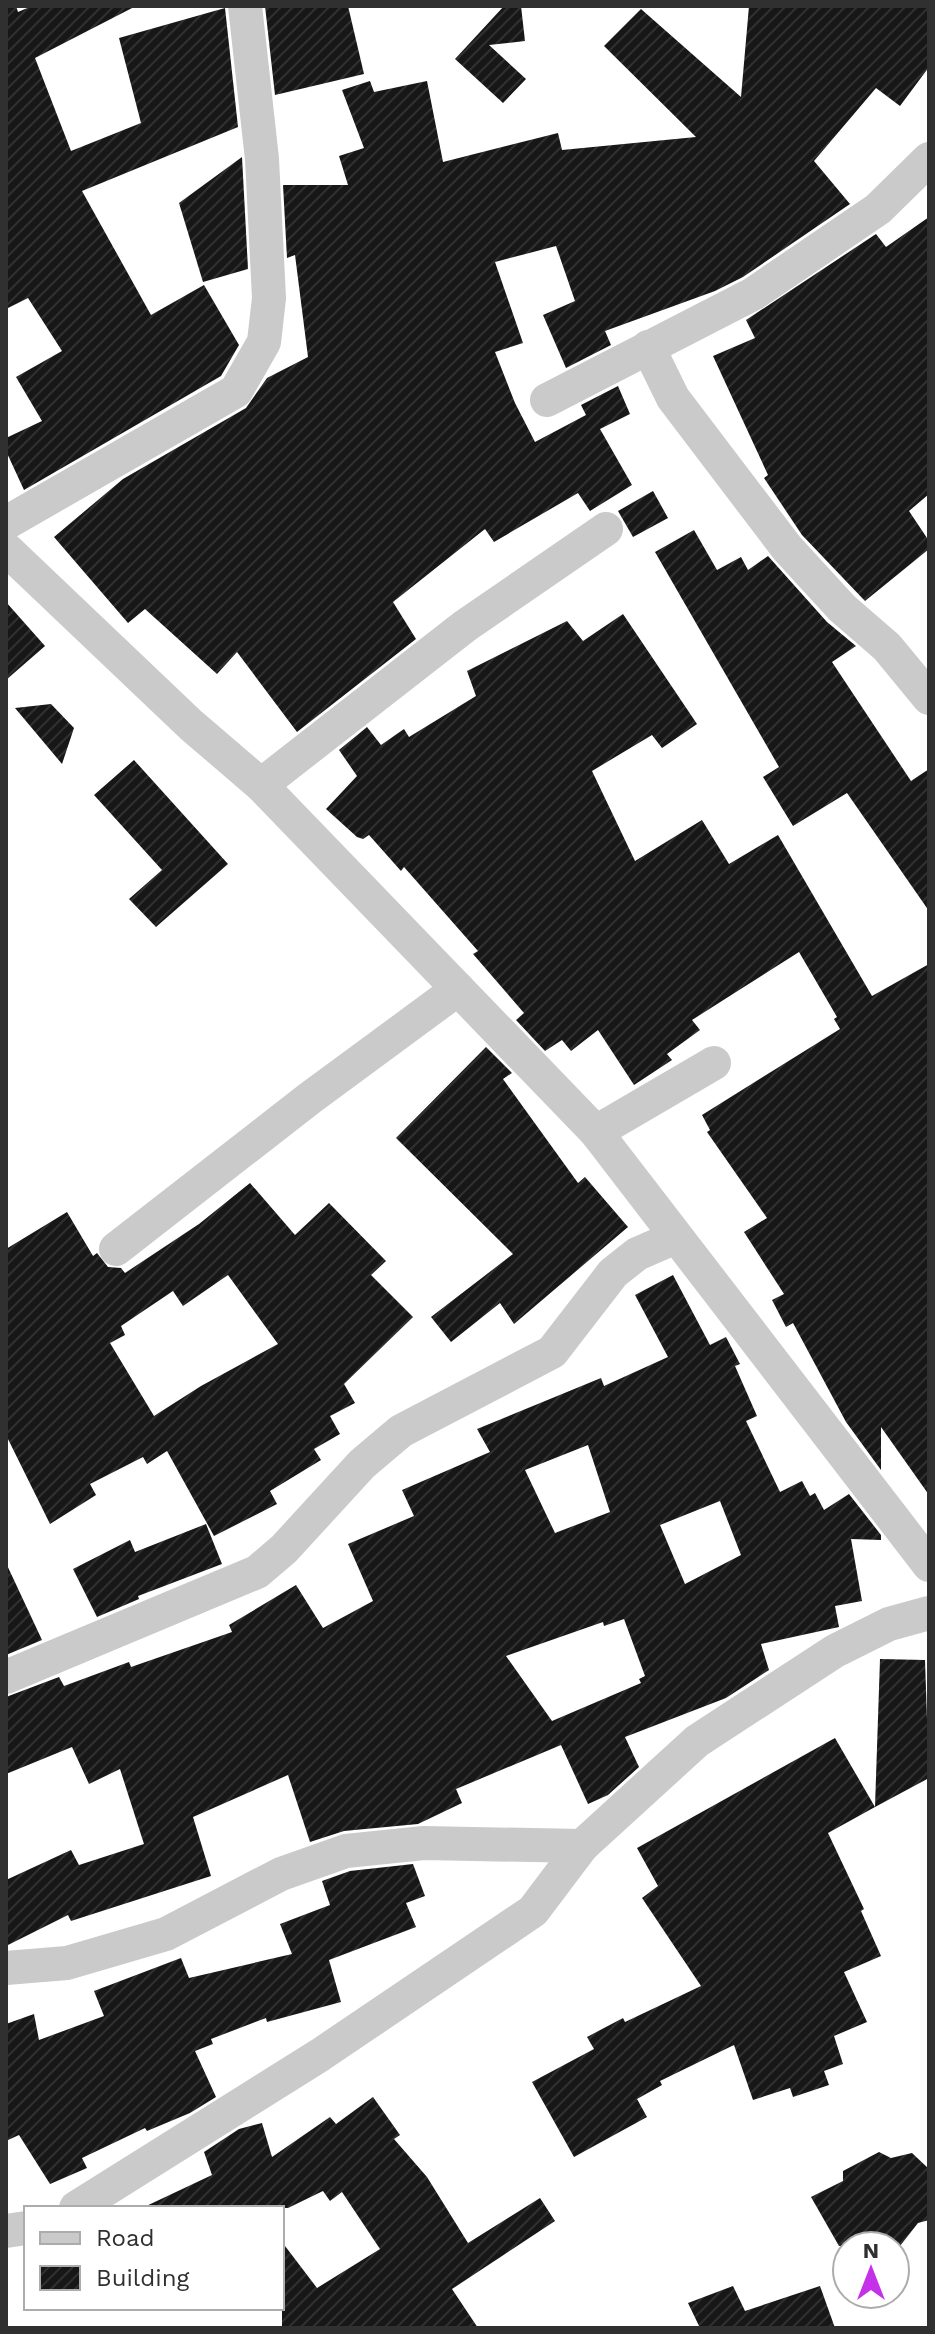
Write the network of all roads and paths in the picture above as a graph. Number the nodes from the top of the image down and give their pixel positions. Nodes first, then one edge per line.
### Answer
1 (245, 6) edge
2 (929, 159) edge
3 (648, 347) junction
4 (547, 400) dead end
5 (6, 523) edge
6 (606, 529) dead end
7 (6, 549) edge
8 (929, 698) edge
9 (261, 785) junction
10 (458, 989) junction
11 (714, 1063) dead end
12 (596, 1132) junction
13 (676, 1237) junction
14 (116, 1249) dead end
15 (929, 1565) edge
16 (929, 1613) edge
17 (6, 1677) edge
18 (582, 1846) junction
19 (6, 1968) edge
20 (79, 2206) edge

1 - 5 street
2 - 3 street
3 - 4 street
3 - 8 street
6 - 9 street
7 - 9 street
9 - 10 street
10 - 12 street
10 - 14 street
11 - 12 street
12 - 13 street
13 - 15 street
13 - 17 street
16 - 18 street
18 - 19 street
18 - 20 street

